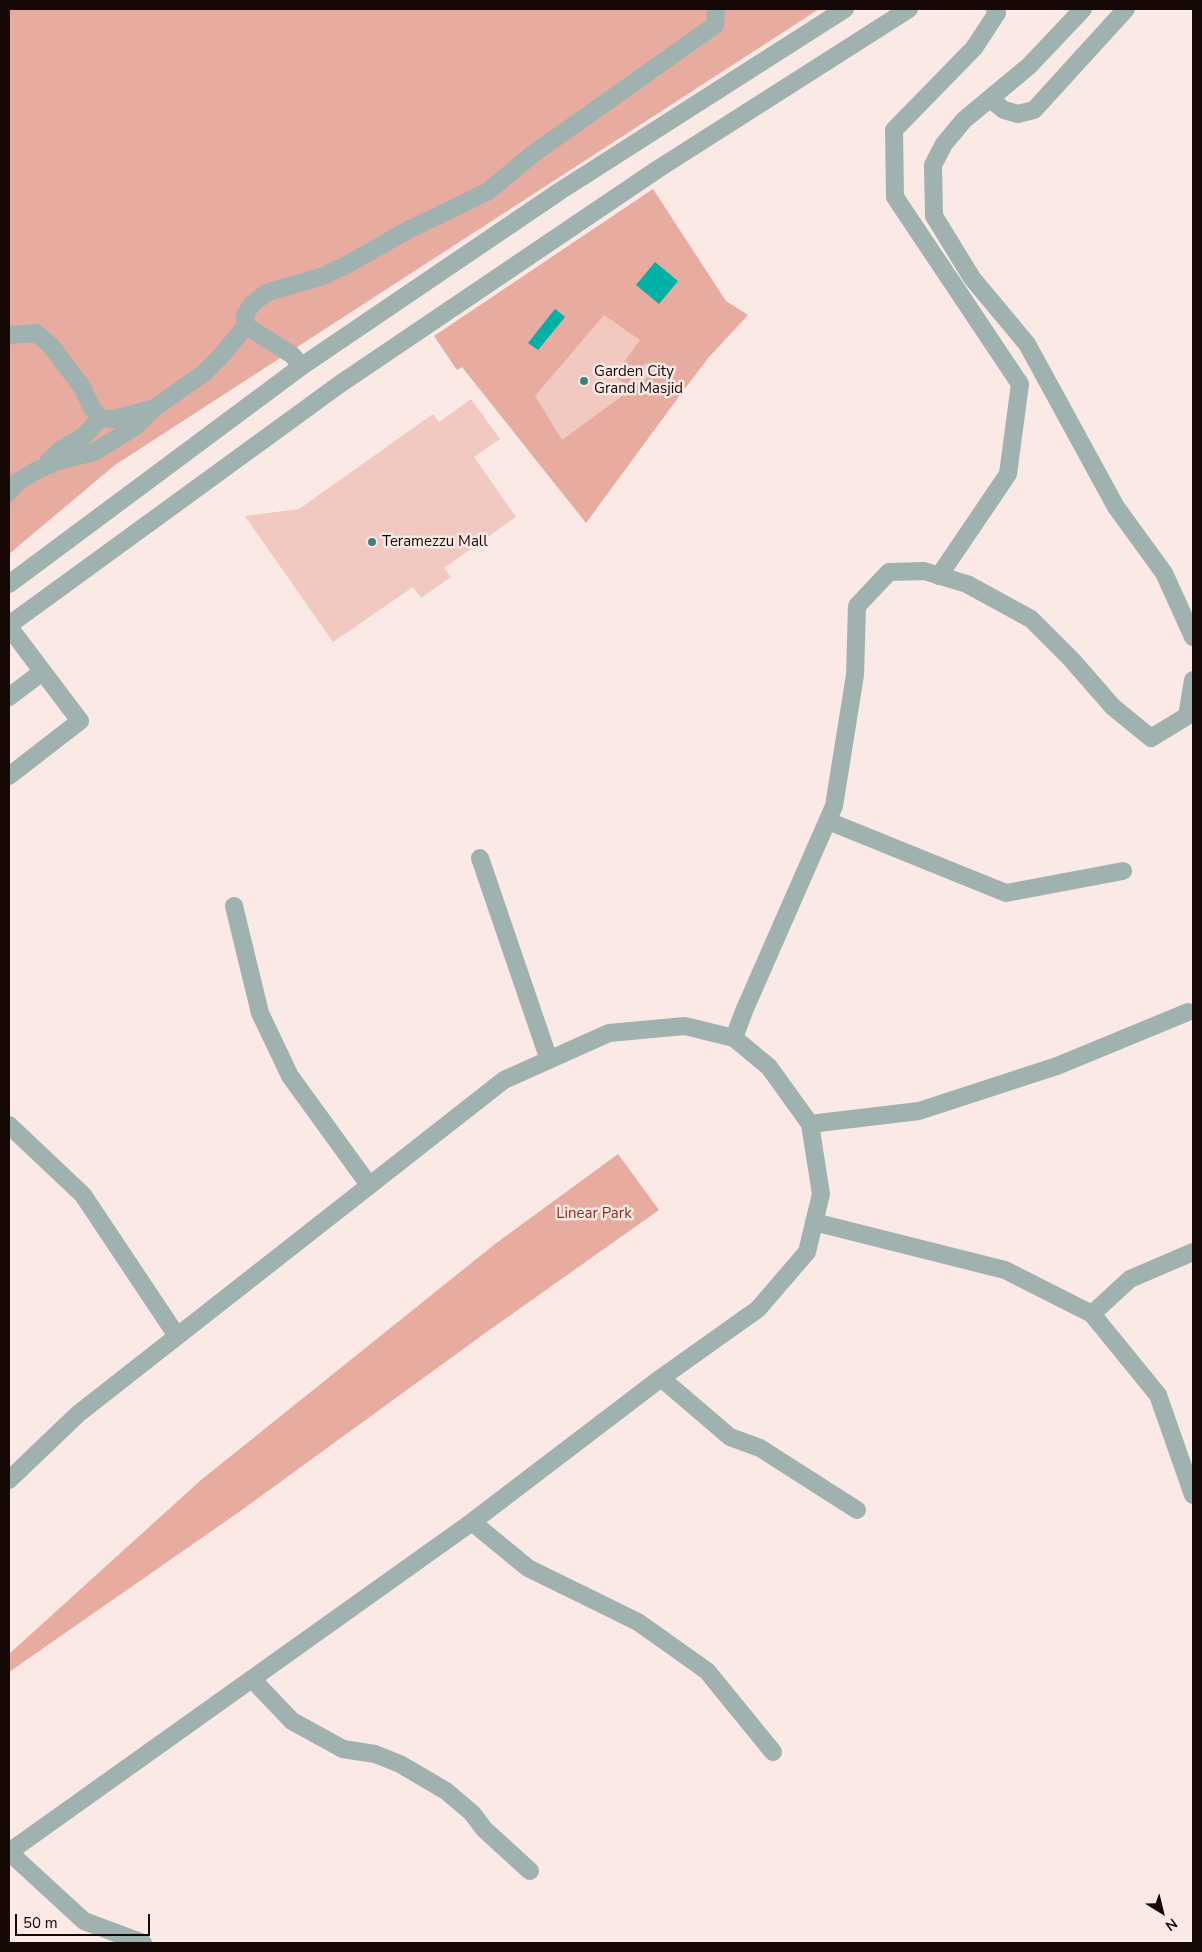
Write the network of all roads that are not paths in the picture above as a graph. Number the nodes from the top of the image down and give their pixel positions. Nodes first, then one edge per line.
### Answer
1 (716, 9) edge
2 (845, 9) edge
3 (909, 9) edge
4 (995, 9) edge
5 (1083, 9) edge
6 (1126, 9) edge
7 (990, 99) junction
8 (246, 326) junction
9 (9, 335) edge
10 (302, 366) junction
11 (153, 409) junction
12 (96, 413) junction
13 (45, 466) junction
14 (9, 492) edge
15 (939, 576) junction
16 (9, 584) edge
17 (9, 626) edge
18 (1193, 637) edge
19 (42, 672) junction
20 (1193, 680) edge
21 (9, 696) edge
22 (9, 776) edge
23 (828, 821) junction
24 (480, 858) dead end
25 (1123, 871) dead end
26 (234, 906) dead end
27 (1188, 1012) dead end
28 (734, 1038) junction
29 (548, 1060) junction
30 (810, 1124) junction
31 (9, 1125) edge
32 (369, 1185) junction
33 (814, 1222) junction
34 (1193, 1252) edge
35 (1092, 1314) junction
36 (177, 1336) junction
37 (661, 1378) junction
38 (10, 1476) edge
39 (1193, 1496) edge
40 (857, 1510) dead end
41 (472, 1522) junction
42 (252, 1679) junction
43 (773, 1752) dead end
44 (9, 1852) edge
45 (530, 1871) dead end
46 (143, 1943) edge

1 - 8 street
2 - 10 street
3 - 17 street
4 - 15 street
5 - 7 street
6 - 7 street
7 - 18 street
8 - 10 street
8 - 11 street
9 - 12 street
10 - 16 street
11 - 12 street
11 - 13 street
12 - 13 street
13 - 14 street
15 - 20 street
15 - 23 street
17 - 19 street
19 - 21 street
19 - 22 street
23 - 25 street
23 - 28 street
24 - 29 street
26 - 32 street
27 - 30 street
28 - 29 street
28 - 30 street
29 - 32 street
30 - 33 street
31 - 36 street
32 - 36 street
33 - 35 street
33 - 37 street
34 - 35 street
35 - 39 street
36 - 38 street
37 - 40 street
37 - 41 street
41 - 42 street
41 - 43 street
42 - 44 street
42 - 45 street
44 - 46 street

